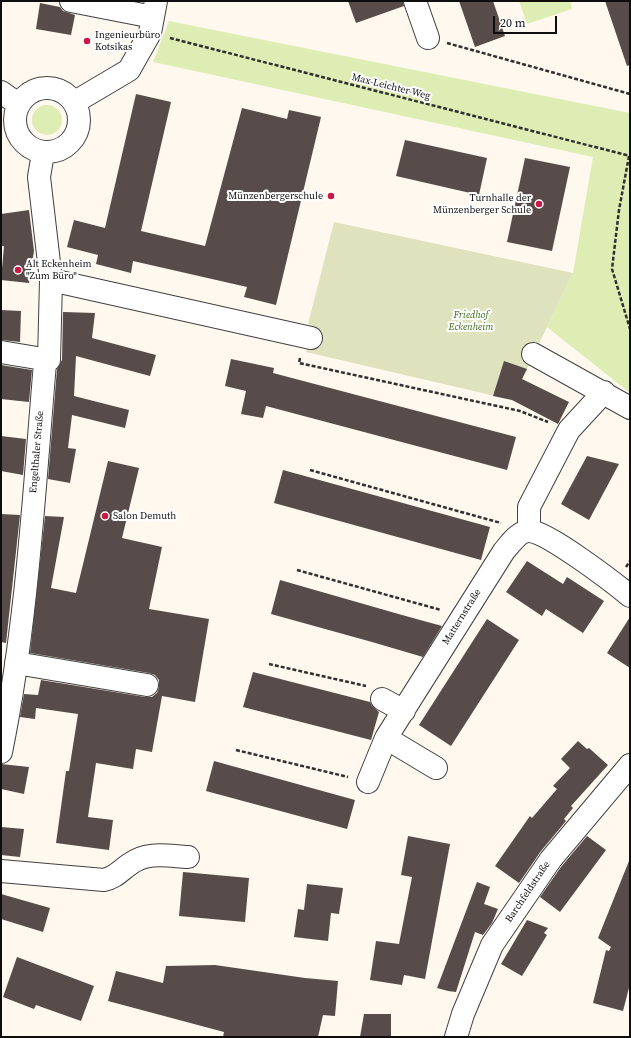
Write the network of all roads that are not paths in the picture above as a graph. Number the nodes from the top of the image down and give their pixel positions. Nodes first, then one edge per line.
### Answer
1 (71, 1) edge
2 (415, 1) edge
3 (153, 17) edge
4 (428, 38) road end
5 (10, 98) edge
6 (75, 102) junction
7 (43, 153) junction
8 (51, 280) junction
9 (308, 337) road end
10 (1, 352) edge
11 (533, 354) dead end
12 (49, 360) junction
13 (604, 392) junction
14 (630, 408) edge
15 (525, 532) junction
16 (630, 596) edge
17 (16, 663) junction
18 (147, 685) dead end
19 (382, 699) road end
20 (404, 711) junction
21 (386, 738) junction
22 (1, 752) edge
23 (630, 765) edge
24 (436, 768) dead end
25 (368, 782) road end
26 (188, 857) dead end
27 (1, 871) edge
28 (456, 1037) edge

1 - 3 street
2 - 4 street
3 - 6 street
5 - 6 street
5 - 7 street
6 - 7 street
7 - 8 street, Engelthaler Straße
8 - 9 street
8 - 12 street, Engelthaler Straße
10 - 12 street
11 - 13 street
12 - 17 street, Engelthaler Straße
13 - 14 street
13 - 15 street
15 - 16 street
15 - 20 street, Matternstraße
17 - 18 street
17 - 22 street, Engelthaler Straße
19 - 20 street
20 - 21 street, Matternstraße
21 - 24 street
21 - 25 street, Matternstraße
23 - 28 street, Barchfeldstraße
26 - 27 street

